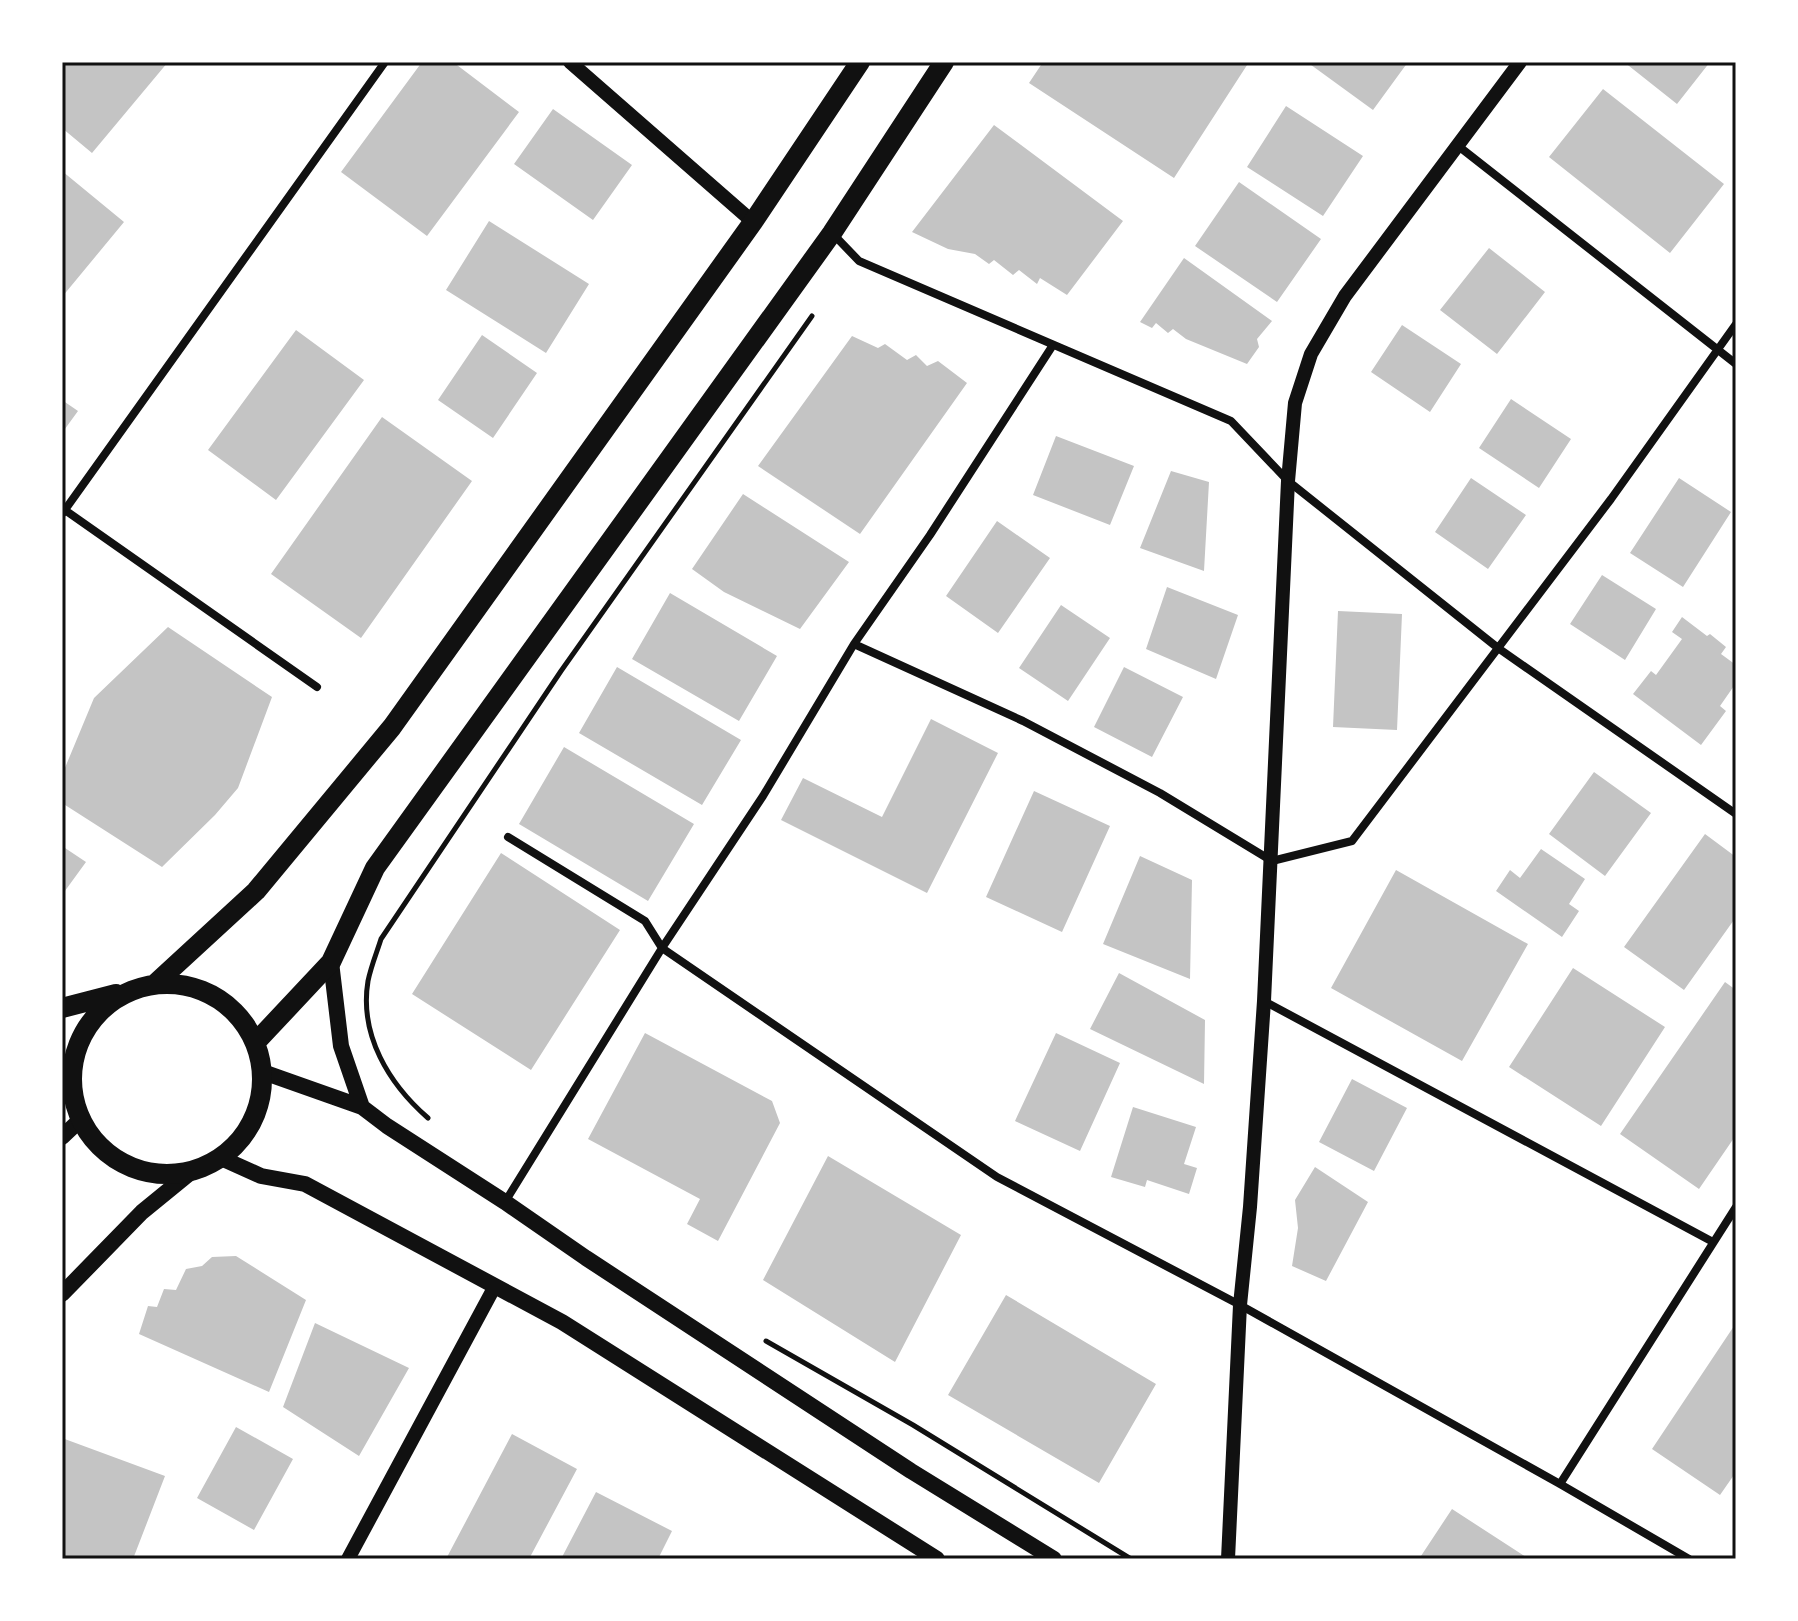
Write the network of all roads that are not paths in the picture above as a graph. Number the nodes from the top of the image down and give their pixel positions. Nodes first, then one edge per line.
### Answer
1 (385, 62) edge
2 (570, 62) edge
3 (860, 62) edge
4 (944, 62) edge
5 (1520, 62) edge
6 (1457, 145) junction
7 (753, 222) junction
8 (832, 233) junction
9 (1736, 324) edge
10 (1053, 345) junction
11 (1717, 349) junction
12 (1736, 364) edge
13 (1288, 481) junction
14 (63, 511) edge
15 (854, 644) junction
16 (1498, 648) junction
17 (317, 687) dead end
18 (1736, 814) edge
19 (508, 837) dead end
20 (1272, 861) junction
21 (662, 948) junction
22 (331, 962) junction
23 (156, 983) junction
24 (128, 991) junction
25 (1264, 1001) junction
26 (62, 1008) edge
27 (256, 1042) junction
28 (263, 1072) junction
29 (362, 1107) junction
30 (72, 1109) edge
31 (62, 1137) edge
32 (221, 1158) junction
33 (191, 1172) junction
34 (505, 1202) junction
35 (1736, 1207) edge
36 (1713, 1242) junction
37 (495, 1286) junction
38 (62, 1294) edge
39 (1240, 1305) junction
40 (1560, 1484) junction
41 (348, 1559) edge
42 (937, 1559) edge
43 (1054, 1559) edge
44 (1228, 1559) edge
45 (1689, 1559) edge

1 - 14 street
2 - 7 street
3 - 7 main road
4 - 8 main road
5 - 6 street
6 - 11 street
6 - 13 street
7 - 23 main road
8 - 10 street
8 - 22 main road
9 - 11 street
10 - 13 street
10 - 15 street
11 - 12 street
11 - 16 street
13 - 16 street
13 - 20 street
14 - 17 street
15 - 20 street
15 - 21 street
16 - 18 street
16 - 20 street
19 - 21 street
20 - 25 street
21 - 34 street
21 - 39 street
22 - 27 main road
22 - 29 main road
23 - 24 main road
23 - 27 main road
24 - 26 main road
24 - 30 main road
25 - 36 street
25 - 39 street
27 - 28 main road
28 - 29 main road
28 - 32 main road
29 - 34 main road
30 - 31 main road
30 - 33 main road
32 - 33 main road
32 - 37 main road
33 - 38 main road
34 - 43 main road
35 - 36 street
36 - 40 street
37 - 41 street
37 - 42 main road
39 - 40 street
39 - 44 street
40 - 45 street

